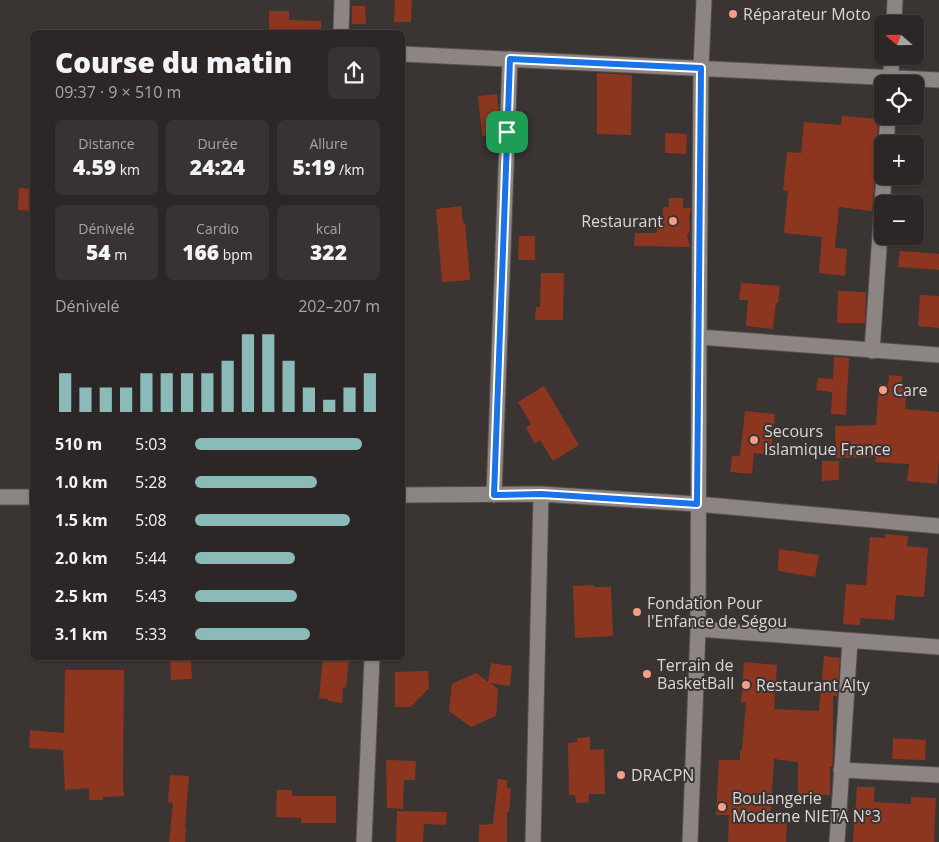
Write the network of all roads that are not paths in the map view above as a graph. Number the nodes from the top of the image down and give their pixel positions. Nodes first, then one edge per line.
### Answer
1 (342, 0) edge
2 (704, 0) edge
3 (895, 0) edge
4 (894, 15) edge
5 (342, 30) edge
6 (405, 54) edge
7 (510, 59) junction
8 (701, 68) junction
9 (874, 80) edge
10 (924, 80) edge
11 (939, 80) edge
12 (883, 185) edge
13 (698, 337) junction
14 (872, 351) junction
15 (939, 355) edge
16 (541, 494) junction
17 (405, 495) edge
18 (494, 495) junction
19 (30, 496) edge
20 (0, 497) edge
21 (697, 504) junction
22 (939, 526) edge
23 (698, 630) junction
24 (850, 641) junction
25 (939, 647) edge
26 (372, 660) edge
27 (841, 770) junction
28 (939, 775) edge
29 (364, 842) edge
30 (533, 842) edge
31 (690, 842) edge
32 (837, 842) edge

1 - 5 street
2 - 8 street
3 - 4 street
6 - 7 street
7 - 8 street
7 - 18 street
8 - 9 street
8 - 13 street
10 - 11 street
12 - 14 street
13 - 14 street
13 - 21 street
14 - 15 street
16 - 18 street
16 - 21 street
16 - 30 street
17 - 18 street
19 - 20 street
21 - 22 street
21 - 23 street
23 - 24 street
23 - 31 street
24 - 25 street
24 - 27 street
26 - 29 street
27 - 28 street
27 - 32 street

